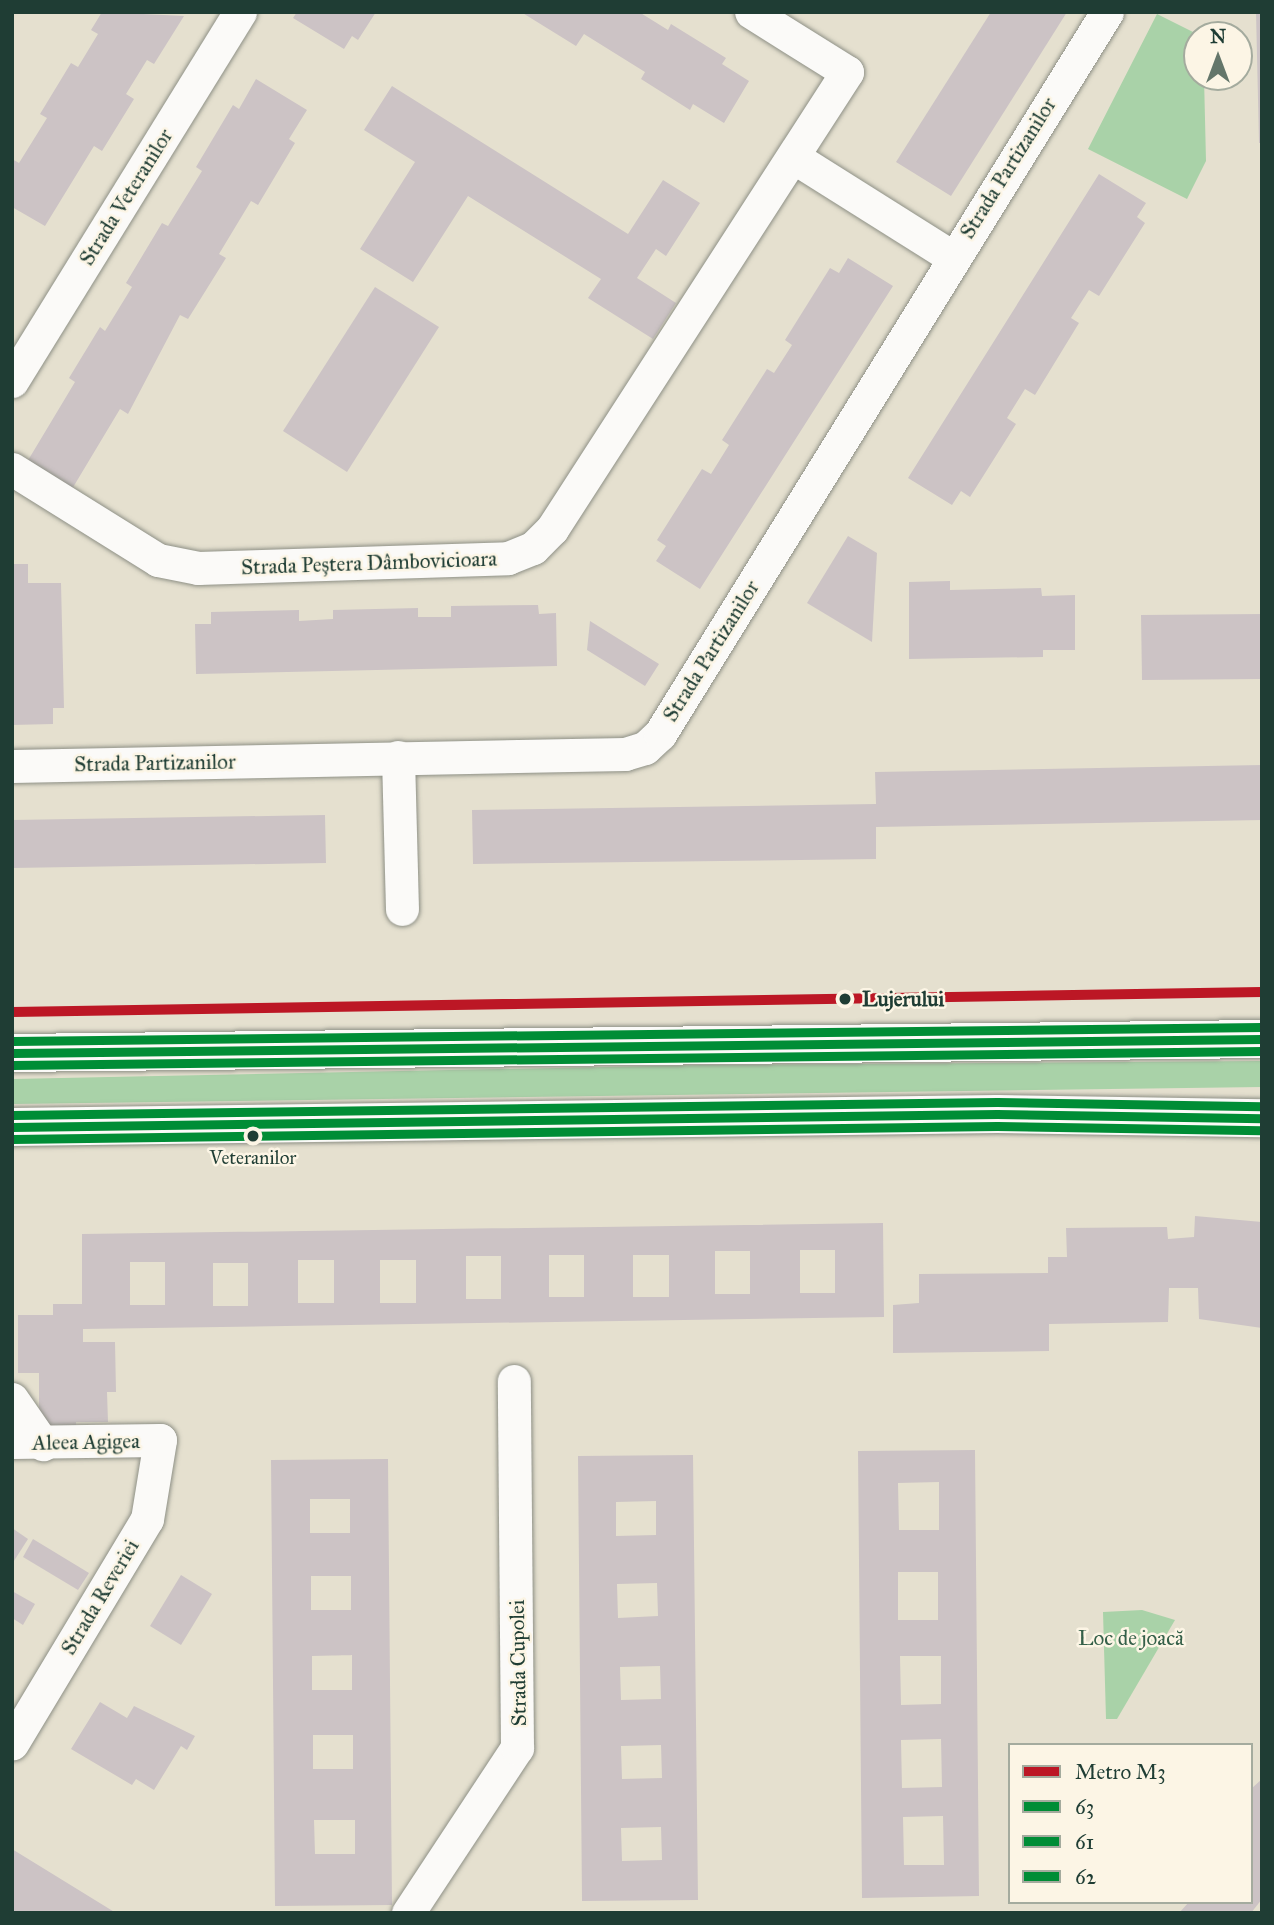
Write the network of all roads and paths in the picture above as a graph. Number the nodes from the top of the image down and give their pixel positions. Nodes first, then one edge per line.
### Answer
1 (240, 12) edge
2 (1107, 12) edge
3 (753, 13) edge
4 (794, 158) junction
5 (952, 257) junction
6 (13, 378) edge
7 (12, 469) edge
8 (398, 757) junction
9 (12, 766) edge
10 (402, 909) dead end
11 (1262, 1039) edge
12 (12, 1054) edge
13 (1262, 1118) edge
14 (12, 1127) edge
15 (514, 1381) dead end
16 (12, 1399) edge
17 (160, 1440) joint
18 (28, 1443) edge
19 (12, 1744) edge
20 (408, 1913) edge

1 - 6 street, Strada Veteranilor
2 - 5 street, Strada Partizanilor
3 - 4 street, Strada Peștera Dâmbovicioara
4 - 5 street
4 - 7 street, Strada Peștera Dâmbovicioara
5 - 8 street, Strada Partizanilor
8 - 9 street, Strada Partizanilor
8 - 10 street
11 - 12 main road
13 - 14 main road
15 - 20 street, Strada Cupolei
16 - 18 street
17 - 18 street, Aleea Agigea
17 - 19 street, Strada Reveriei

